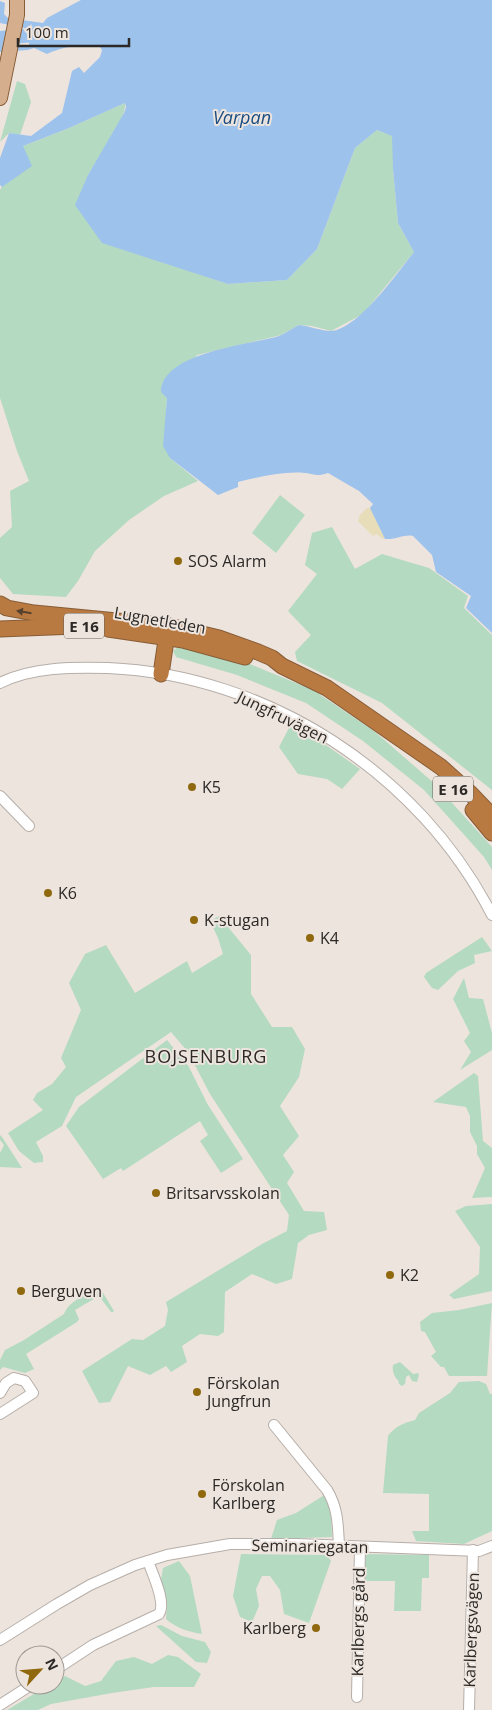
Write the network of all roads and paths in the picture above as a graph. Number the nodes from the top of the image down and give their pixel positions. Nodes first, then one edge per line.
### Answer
1 (17, 0) edge
2 (23, 0) edge
3 (17, 15) junction
4 (0, 98) edge
5 (0, 604) edge
6 (0, 629) edge
7 (168, 631) junction
8 (161, 674) junction
9 (0, 683) edge
10 (421, 754) junction
11 (0, 796) edge
12 (492, 816) edge
13 (29, 826) dead end
14 (492, 833) edge
15 (492, 914) edge
16 (0, 1393) edge
17 (0, 1414) edge
18 (274, 1425) dead end
19 (492, 1540) edge
20 (339, 1546) junction
21 (492, 1546) edge
22 (360, 1547) junction
23 (473, 1550) junction
24 (148, 1561) junction
25 (0, 1640) edge
26 (65, 1664) edge
27 (16, 1695) edge
28 (356, 1697) dead end
29 (0, 1705) edge
30 (469, 1710) edge

1 - 3 main road
2 - 3 main road
3 - 4 main road
7 -> 5 highway, Lugnetleden / E 16
6 - 7 highway, Lugnetleden / E 16
7 - 8 highway
7 - 10 highway, Lugnetleden / E 16
8 - 9 street, Jungfruvägen
8 - 15 street, Jungfruvägen
10 - 12 highway, Lugnetleden / E 16
10 - 14 highway, Lugnetleden / E 16
11 - 13 street
16 - 17 street
18 - 20 street
19 - 23 street
20 - 22 street, Seminariegatan
20 - 24 street, Seminariegatan
21 - 23 street
22 - 23 street, Seminariegatan
22 - 28 street, Karlbergs gård
23 - 30 street, Karlbergsvägen
24 - 25 street, Seminariegatan
24 - 26 street
27 - 29 street

